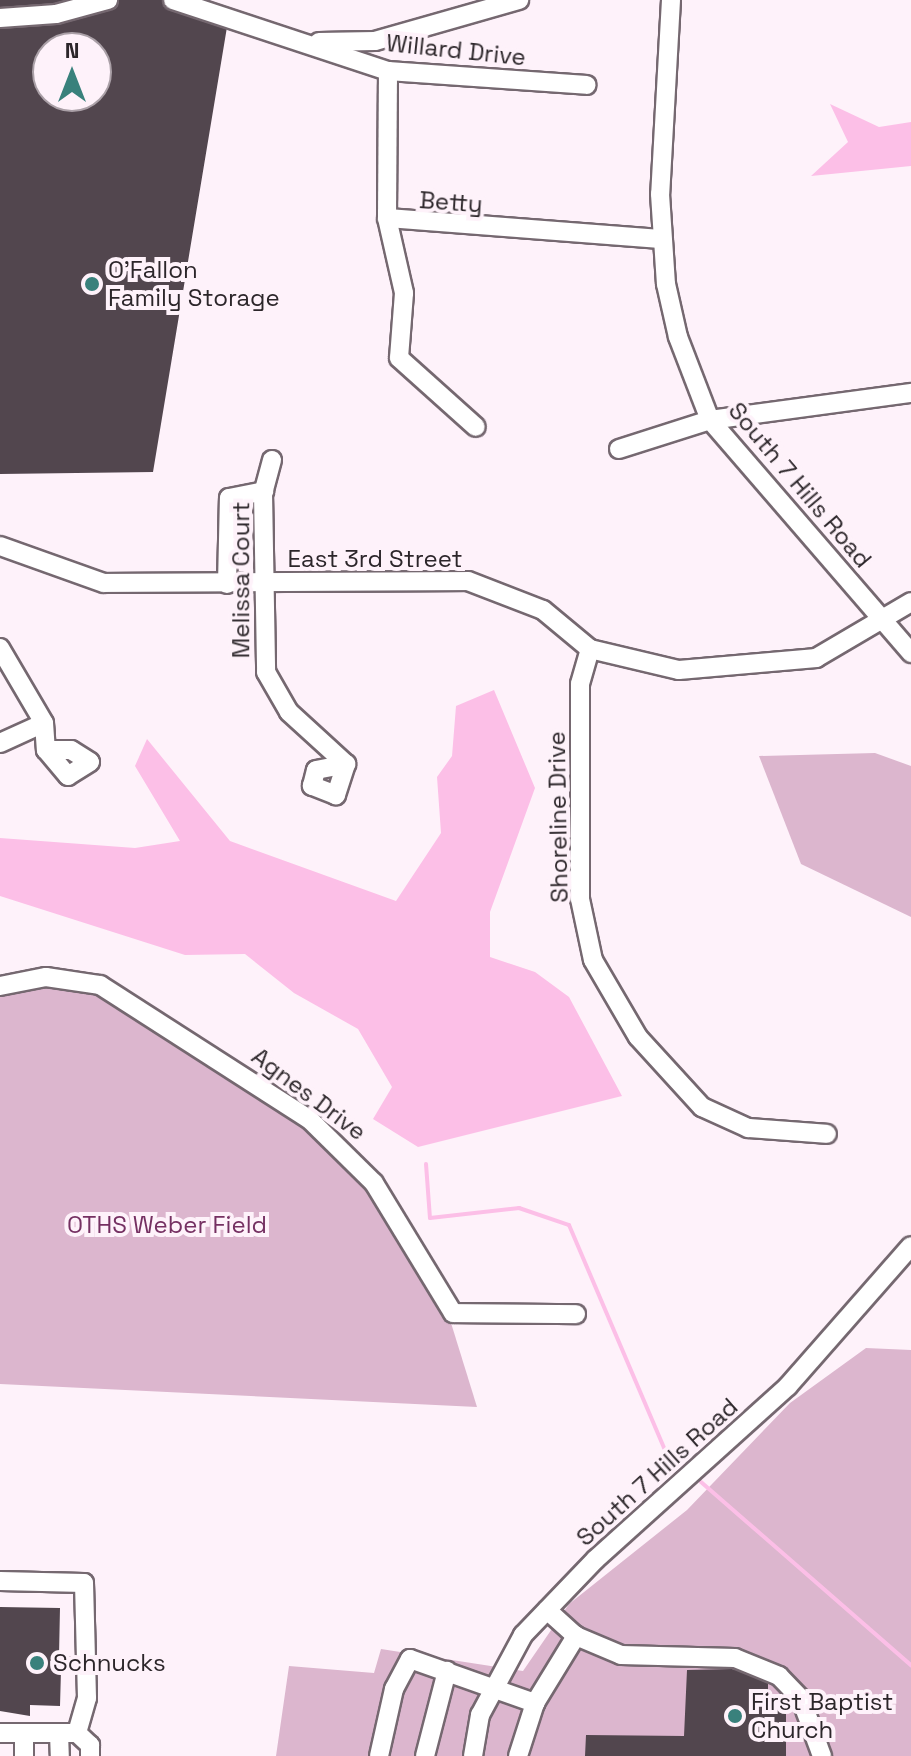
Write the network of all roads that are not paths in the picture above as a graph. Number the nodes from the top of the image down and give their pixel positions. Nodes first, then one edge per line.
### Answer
1 (108, 0) edge
2 (173, 0) edge
3 (519, 0) edge
4 (671, 0) edge
5 (0, 18) edge
6 (304, 43) junction
7 (388, 71) junction
8 (587, 85) dead end
9 (387, 218) junction
10 (661, 239) junction
11 (911, 393) edge
12 (710, 420) junction
13 (476, 427) dead end
14 (619, 449) dead end
15 (272, 460) dead end
16 (264, 491) junction
17 (0, 546) edge
18 (227, 584) junction
19 (262, 584) junction
20 (911, 602) edge
21 (882, 619) junction
22 (0, 648) edge
23 (590, 649) junction
24 (911, 653) edge
25 (44, 723) junction
26 (0, 743) edge
27 (46, 750) dead end
28 (346, 764) dead end
29 (0, 986) edge
30 (827, 1134) dead end
31 (911, 1246) edge
32 (576, 1314) dead end
33 (0, 1581) edge
34 (547, 1610) junction
35 (576, 1636) junction
36 (447, 1671) junction
37 (495, 1687) junction
38 (535, 1703) junction
39 (0, 1733) edge
40 (24, 1733) junction
41 (68, 1733) junction
42 (24, 1756) edge
43 (60, 1756) edge
44 (90, 1756) edge
45 (379, 1756) edge
46 (425, 1756) edge
47 (473, 1756) edge
48 (518, 1756) edge
49 (822, 1756) edge

1 - 5 street
2 - 6 street
3 - 6 street, Willard Drive
4 - 10 street, South 7 Hills Road
6 - 7 street, Willard Drive
7 - 8 street, Willard Drive
7 - 9 street, Betty
9 - 10 street, Betty
9 - 13 street
10 - 12 street, South 7 Hills Road
11 - 12 street
12 - 14 street
12 - 21 street, South 7 Hills Road
15 - 16 street, Melissa Court
16 - 18 street
16 - 19 street, Melissa Court
17 - 18 street, East 3rd Street
18 - 19 street, East 3rd Street
19 - 23 street, East 3rd Street
19 - 28 street, Melissa Court
20 - 21 street, East 3rd Street
21 - 23 street, East 3rd Street
21 - 24 street, South 7 Hills Road
22 - 25 street
23 - 30 street, Shoreline Drive
25 - 26 street
25 - 27 street
29 - 32 street, Agnes Drive
31 - 34 street, South 7 Hills Road
33 - 41 street
34 - 35 street
34 - 37 street, South 7 Hills Road
35 - 38 street
35 - 49 street
36 - 37 street
36 - 45 street
36 - 46 street
37 - 38 street
37 - 47 street, South 7 Hills Road
38 - 48 street
39 - 40 street
40 - 41 street
40 - 42 street
41 - 43 street
41 - 44 street

